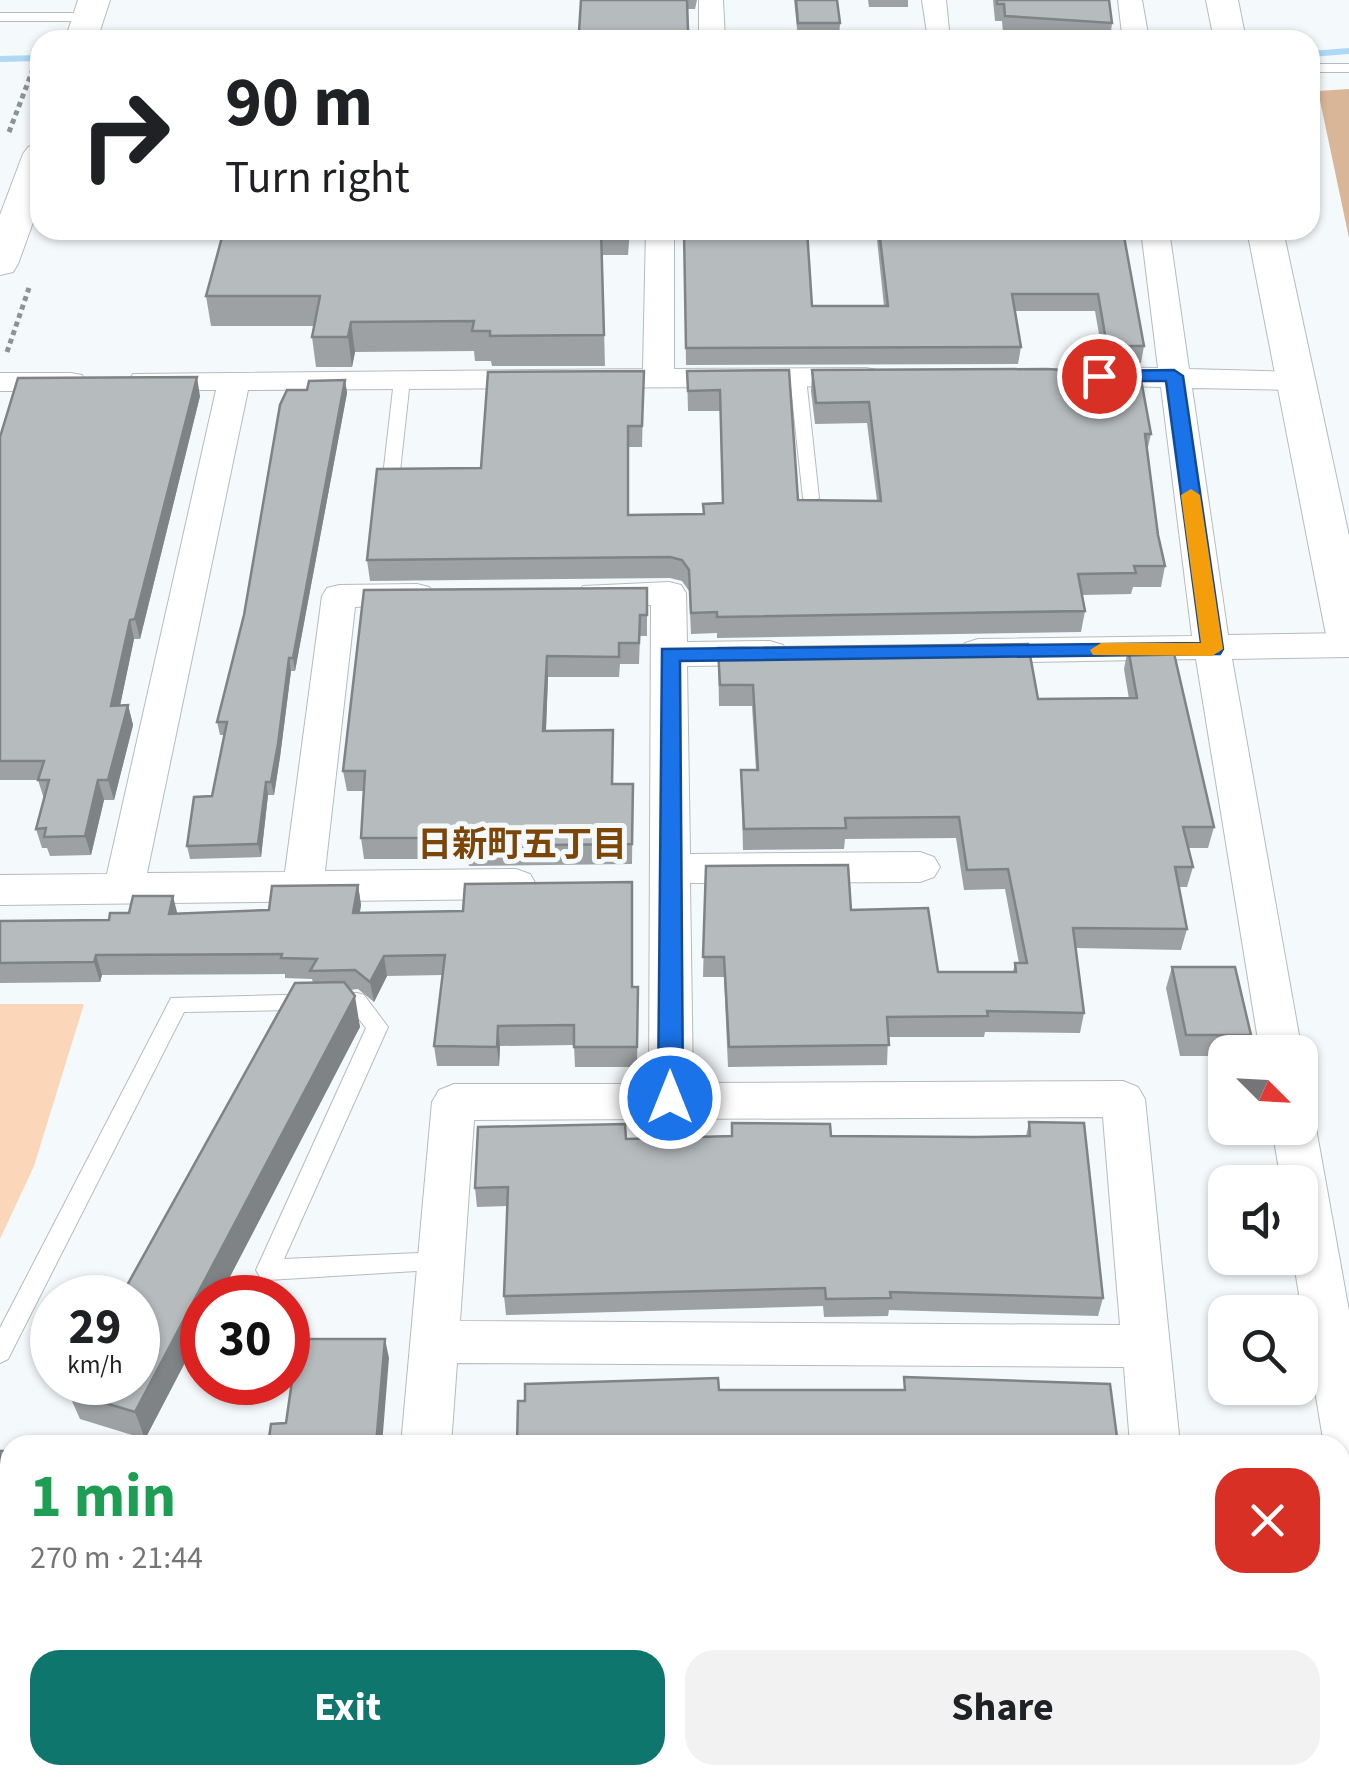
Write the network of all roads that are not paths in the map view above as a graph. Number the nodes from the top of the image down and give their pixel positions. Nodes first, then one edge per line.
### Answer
1 (711, 0) edge
2 (934, 0) edge
3 (1130, 0) edge
4 (1222, 0) edge
5 (0, 16) edge
6 (88, 19) edge
7 (712, 30) edge
8 (939, 30) edge
9 (1134, 30) edge
10 (1228, 30) edge
11 (1320, 68) edge
12 (1349, 68) edge
13 (30, 182) edge
14 (660, 240) edge
15 (1157, 240) edge
16 (1267, 240) edge
17 (0, 264) edge
18 (3, 368) edge
19 (1055, 376) edge
20 (1174, 376) junction
21 (897, 377) edge
22 (658, 378) junction
23 (798, 378) junction
24 (234, 380) junction
25 (402, 380) junction
26 (1296, 381) junction
27 (430, 477) edge
28 (811, 498) edge
29 (553, 594) edge
30 (456, 595) edge
31 (1349, 642) edge
32 (1212, 649) junction
33 (805, 652) edge
34 (941, 652) edge
35 (670, 654) junction
36 (920, 867) dead end
37 (657, 878) junction
38 (554, 884) edge
39 (303, 886) junction
40 (124, 888) junction
41 (0, 890) edge
42 (1279, 1035) edge
43 (670, 1098) junction
44 (1297, 1145) edge
45 (441, 1262) junction
46 (434, 1342) junction
47 (1144, 1346) junction
48 (0, 1352) edge
49 (427, 1435) edge
50 (1154, 1435) edge
51 (1347, 1435) edge

1 - 7 street
2 - 8 street
3 - 9 street
4 - 10 street
5 - 6 lane
11 - 12 lane
13 - 17 street
14 - 22 street
15 - 20 street
16 - 26 street
18 - 24 street
19 - 20 street
20 - 26 street
20 - 32 street
21 - 23 street
22 - 23 street
22 - 25 street
23 - 28 lane
24 - 25 street
24 - 40 street
25 - 27 lane
26 - 31 street
29 - 35 street
30 - 39 street
31 - 32 street
32 - 34 street
32 - 42 street
33 - 35 street
35 - 37 street
36 - 37 street
37 - 43 street
38 - 39 street
39 - 40 street
40 - 41 street
43 - 45 street
43 - 47 street
44 - 51 street
45 - 46 street
45 - 48 lane
46 - 47 street
46 - 49 street
47 - 50 street

